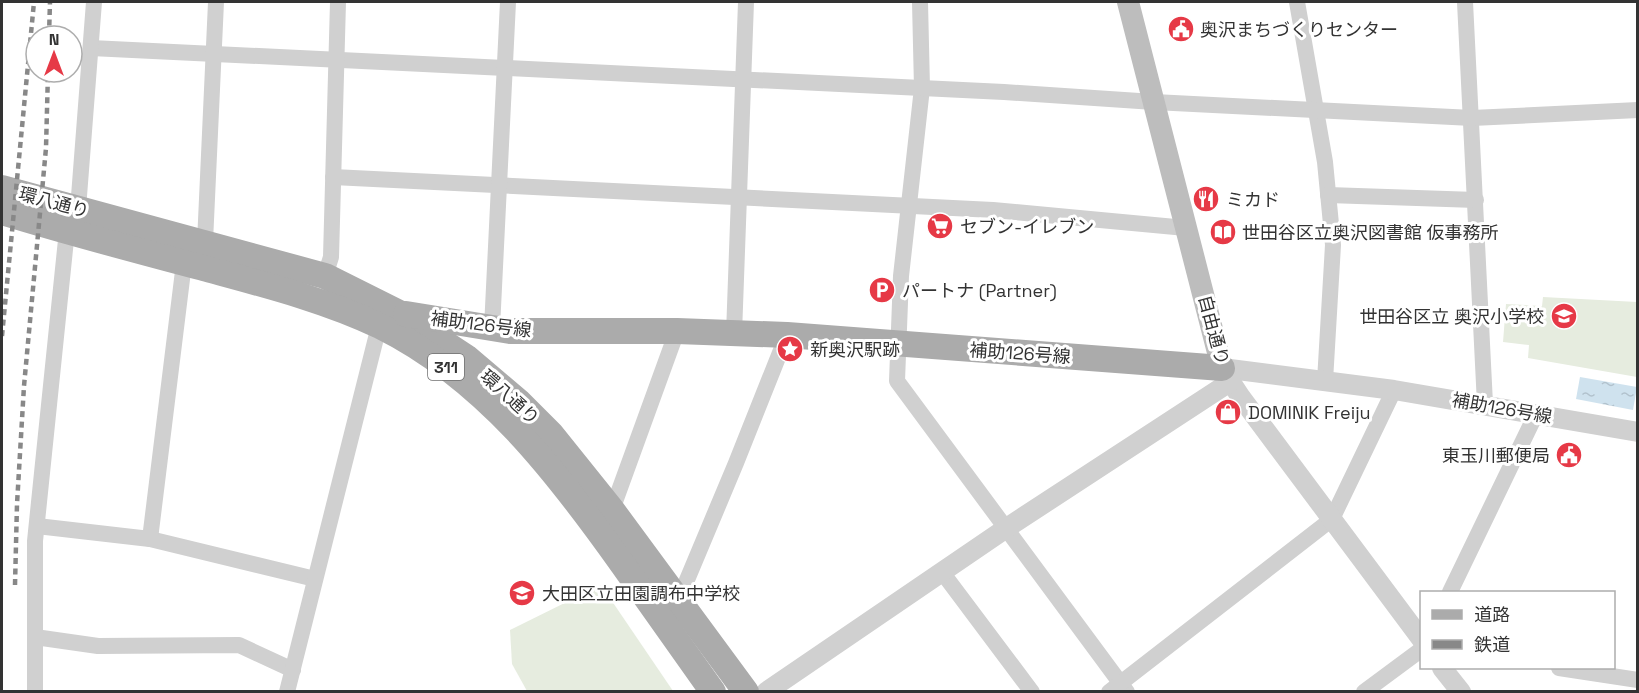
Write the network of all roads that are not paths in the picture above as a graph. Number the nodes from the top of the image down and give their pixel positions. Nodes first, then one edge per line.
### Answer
1 (94, 2) edge
2 (216, 2) edge
3 (338, 2) edge
4 (508, 2) edge
5 (746, 2) edge
6 (920, 2) edge
7 (1128, 2) edge
8 (1297, 2) edge
9 (1465, 2) edge
10 (91, 48) junction
11 (214, 54) junction
12 (336, 58) junction
13 (504, 68) junction
14 (743, 80) junction
15 (921, 88) junction
16 (1154, 102) junction
17 (1317, 110) junction
18 (1638, 110) edge
19 (1472, 118) junction
20 (333, 177) junction
21 (498, 185) junction
22 (1328, 195) junction
23 (739, 198) junction
24 (1476, 200) junction
25 (4, 201) edge
26 (908, 206) junction
27 (62, 217) junction
28 (1186, 228) junction
29 (205, 242) junction
30 (184, 263) junction
31 (326, 276) junction
32 (389, 319) junction
33 (492, 327) junction
34 (677, 331) junction
35 (734, 334) junction
36 (787, 335) junction
37 (897, 343) junction
38 (1226, 375) junction
39 (1325, 381) junction
40 (1394, 390) junction
41 (1485, 404) junction
42 (1536, 414) junction
43 (1638, 432) edge
44 (612, 510) junction
45 (1332, 519) junction
46 (37, 526) junction
47 (1005, 529) junction
48 (150, 539) junction
49 (942, 572) junction
50 (315, 579) junction
51 (1450, 591) edge
52 (679, 599) junction
53 (35, 637) junction
54 (1420, 637) edge
55 (1420, 650) edge
56 (1443, 669) edge
57 (1566, 669) edge
58 (293, 670) junction
59 (1638, 680) edge
60 (1119, 688) edge
61 (35, 692) edge
62 (287, 692) edge
63 (713, 692) edge
64 (746, 692) edge
65 (766, 692) edge
66 (1032, 692) edge
67 (1364, 692) edge
68 (1461, 692) edge

1 - 10 street
2 - 11 street
3 - 12 street
4 - 13 street
5 - 14 street
6 - 15 street
7 - 16 main road, 自由通り
8 - 17 street
9 - 19 street
10 - 11 street
10 - 27 street
11 - 12 street
11 - 29 street
12 - 13 street
12 - 20 street
13 - 14 street
13 - 21 street
14 - 15 street
14 - 23 street
15 - 16 street
15 - 26 street
16 - 17 street
16 - 28 main road, 自由通り
17 - 19 street
17 - 22 street
18 - 19 street
19 - 24 street
20 - 21 street
20 - 31 street
21 - 23 street
21 - 33 street
22 - 24 street
22 - 39 street
23 - 26 street
23 - 35 street
24 - 41 street
25 - 27 main road, 環八通り / 311
26 - 28 street
26 - 37 street
27 - 29 main road, 環八通り / 311
27 - 30 main road, 環八通り / 311
27 - 46 street
28 - 38 main road, 自由通り
29 - 31 main road, 環八通り / 311
30 - 32 main road, 環八通り / 311
30 - 48 street
31 - 32 main road, 環八通り / 311
32 - 33 main road, 補助126号線 / 311
32 - 44 main road, 環八通り / 311
32 - 50 street
32 - 63 main road, 環八通り / 311
33 - 34 main road, 補助126号線 / 311
34 - 35 main road, 補助126号線 / 311
34 - 44 street
35 - 36 main road, 補助126号線 / 311
36 - 37 main road, 補助126号線 / 311
36 - 52 street
37 - 38 main road, 補助126号線 / 311
37 - 47 street
38 - 39 street, 補助126号線
38 - 45 street, 自由通り
38 - 47 street
39 - 40 street, 補助126号線
40 - 41 street, 補助126号線
40 - 45 street
41 - 42 street, 補助126号線
42 - 43 street, 補助126号線
42 - 51 street
44 - 52 main road, 環八通り / 311
45 - 54 street, 自由通り
45 - 60 street
46 - 48 street
46 - 53 street
47 - 49 street
47 - 60 street
48 - 50 street
49 - 65 street
49 - 66 street
50 - 58 street
52 - 64 main road, 環八通り / 311
53 - 58 street
53 - 61 street
55 - 67 street
56 - 68 street
57 - 59 street
58 - 62 street

